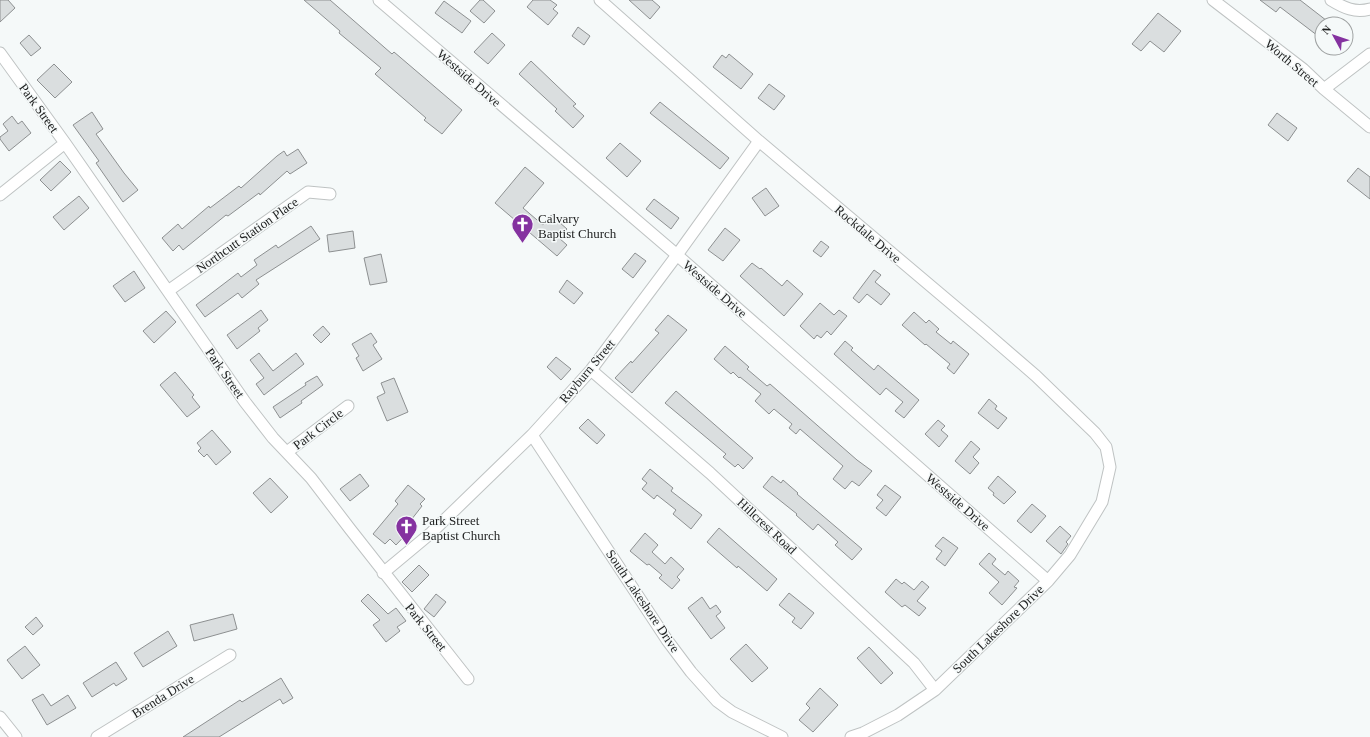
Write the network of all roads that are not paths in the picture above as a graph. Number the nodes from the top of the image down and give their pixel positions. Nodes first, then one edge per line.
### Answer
1 (379, 0) edge
2 (600, 0) edge
3 (1213, 0) edge
4 (1331, 0) edge
5 (1370, 9) edge
6 (0, 53) edge
7 (1370, 54) edge
8 (1324, 89) junction
9 (1370, 127) edge
10 (759, 141) junction
11 (65, 143) junction
12 (330, 194) dead end
13 (0, 195) edge
14 (677, 256) junction
15 (168, 291) junction
16 (591, 370) junction
17 (348, 406) dead end
18 (532, 435) junction
19 (287, 452) junction
20 (1106, 483) joint
21 (383, 573) junction
22 (1048, 581) junction
23 (230, 655) dead end
24 (468, 679) dead end
25 (935, 690) junction
26 (0, 717) edge
27 (16, 737) edge
28 (97, 737) edge
29 (782, 737) edge
30 (851, 737) edge

1 - 14 street, Westside Drive
2 - 10 street, Rockdale Drive
3 - 8 street, Worth Street
4 - 5 street
6 - 11 street, Park Street
7 - 8 street
8 - 9 street, Worth Street
10 - 14 street, Rayburn Street
10 - 20 street, Rockdale Drive
11 - 13 street
11 - 15 street, Park Street
12 - 15 street, Northcutt Station Place
14 - 16 street, Rayburn Street
14 - 22 street, Westside Drive
15 - 19 street, Park Street
16 - 18 street, Rayburn Street
16 - 25 street, Hillcrest Road
17 - 19 street, Park Circle
18 - 21 street, Rayburn Street
18 - 29 street, South Lakeshore Drive
19 - 21 street, Park Street
20 - 22 street, South Lakeshore Drive
21 - 24 street, Park Street
22 - 25 street, South Lakeshore Drive
23 - 28 street, Brenda Drive
25 - 30 street, South Lakeshore Drive
26 - 27 street

